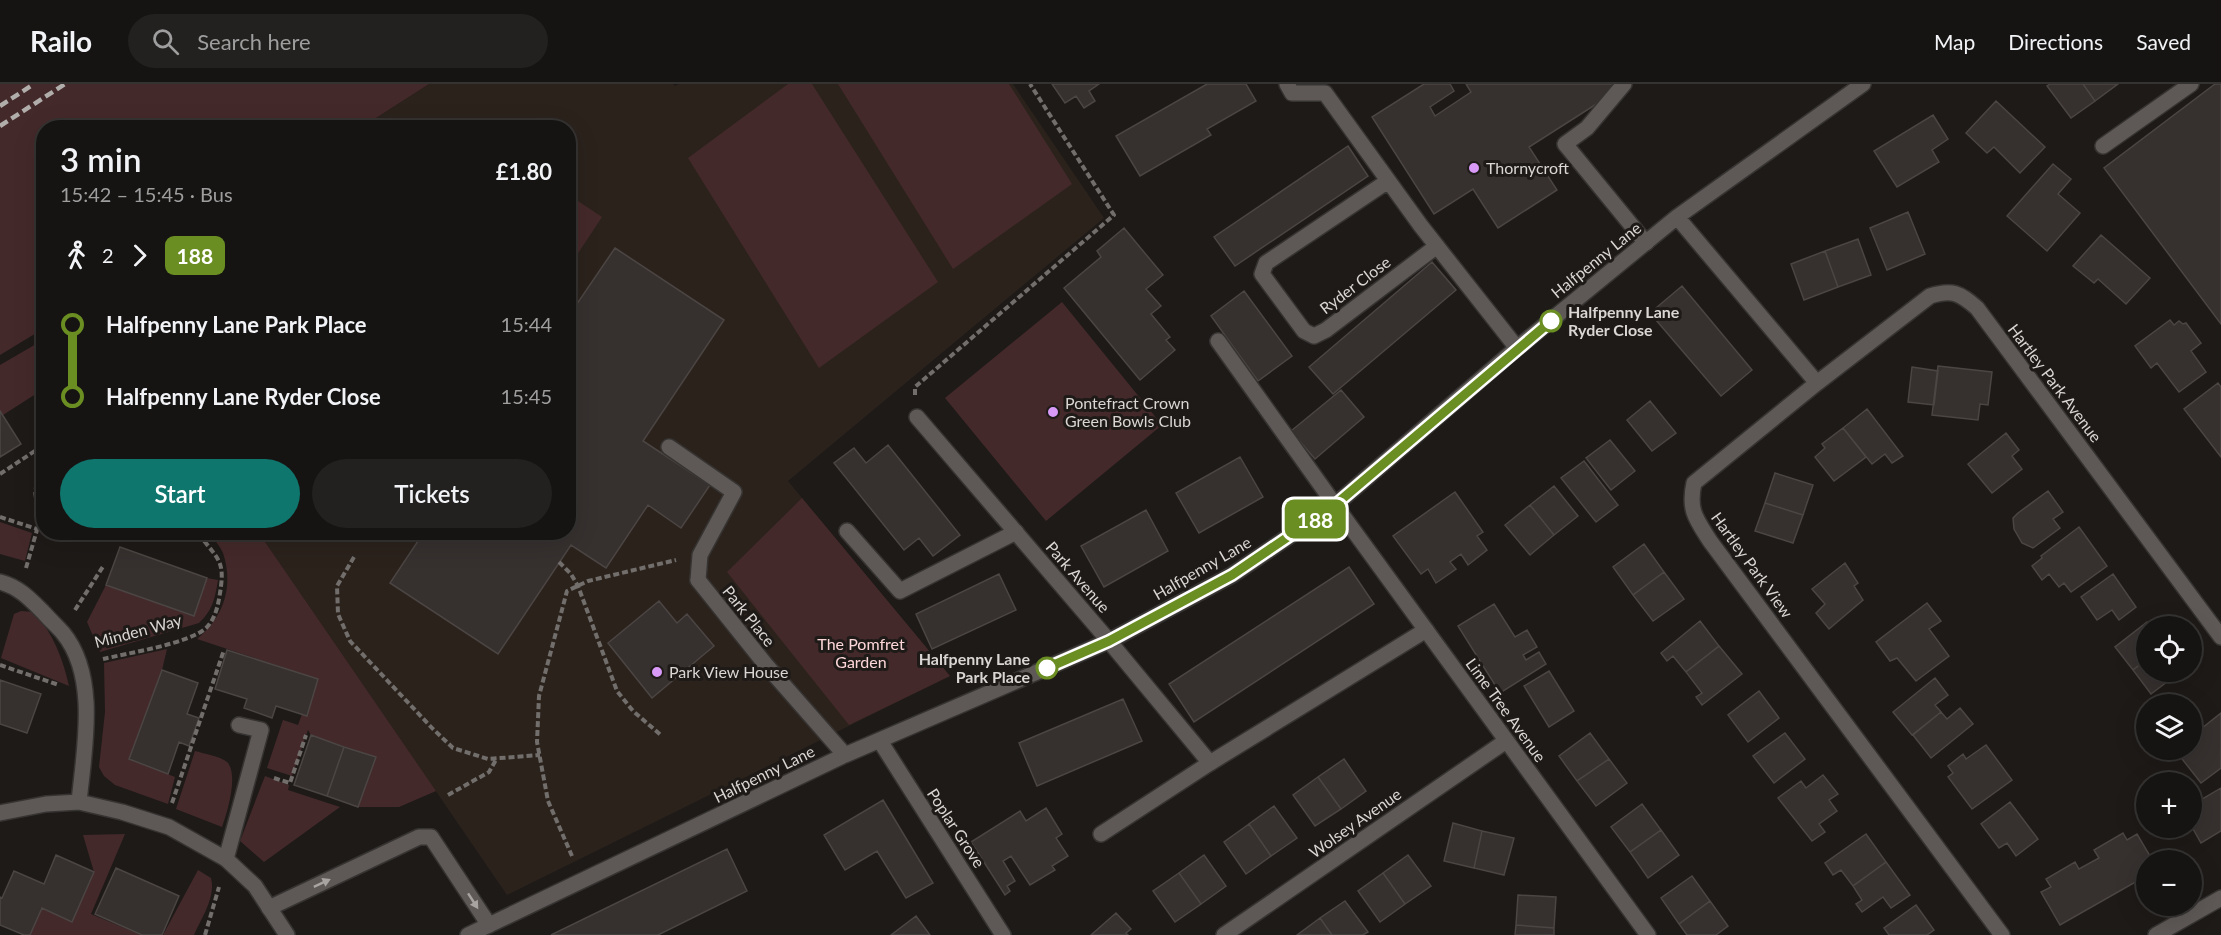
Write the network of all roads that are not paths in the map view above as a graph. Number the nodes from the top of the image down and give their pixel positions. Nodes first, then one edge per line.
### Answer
1 (1287, 84) edge
2 (1624, 84) edge
3 (1863, 84) edge
4 (2191, 84) edge
5 (2103, 146) dead end
6 (1388, 181) junction
7 (1677, 217) junction
8 (1646, 243) junction
9 (1437, 246) junction
10 (1218, 341) dead end
11 (1517, 348) junction
12 (1817, 383) junction
13 (917, 417) road end
14 (669, 447) dead end
15 (1335, 505) junction
16 (847, 531) dead end
17 (1016, 532) junction
18 (0, 582) edge
19 (1426, 630) junction
20 (2221, 637) edge
21 (1109, 641) junction
22 (239, 725) dead end
23 (880, 741) junction
24 (1506, 741) junction
25 (845, 755) junction
26 (1210, 763) junction
27 (79, 802) junction
28 (0, 813) edge
29 (1101, 834) dead end
30 (226, 859) junction
31 (2221, 898) edge
32 (269, 908) junction
33 (489, 925) junction
34 (287, 935) edge
35 (468, 935) edge
36 (1003, 935) edge
37 (1224, 935) edge
38 (1648, 935) edge
39 (2002, 935) edge
40 (2156, 935) edge

1 - 6 street
2 - 8 street
3 - 7 street, Halfpenny Lane
4 - 5 street
6 - 9 street
6 - 9 street, Ryder Close
7 - 8 street, Halfpenny Lane
7 - 12 street
8 - 11 street, Halfpenny Lane
9 - 11 street
10 - 15 street, Lime Tree Avenue
11 - 15 street, Halfpenny Lane
12 - 20 street, Hartley Park Avenue
12 - 39 street, Hartley Park View
13 - 17 street, Park Avenue
14 - 25 street, Park Place
15 - 19 street, Lime Tree Avenue
15 - 21 street, Halfpenny Lane
16 - 17 street
17 - 21 street, Park Avenue
18 - 27 street, Minden Way
19 - 24 street, Lime Tree Avenue
19 - 26 street
21 - 23 street, Halfpenny Lane
21 - 26 street, Park Avenue
22 - 30 street
23 - 25 street, Halfpenny Lane
23 - 36 street, Poplar Grove
24 - 37 street, Wolsey Avenue
24 - 38 street, Lime Tree Avenue
25 - 33 street, Halfpenny Lane
26 - 29 street
27 - 28 street
27 - 30 street
30 - 32 street
31 - 40 street
32 -> 33 street
32 - 34 street
33 - 35 street, Halfpenny Lane

